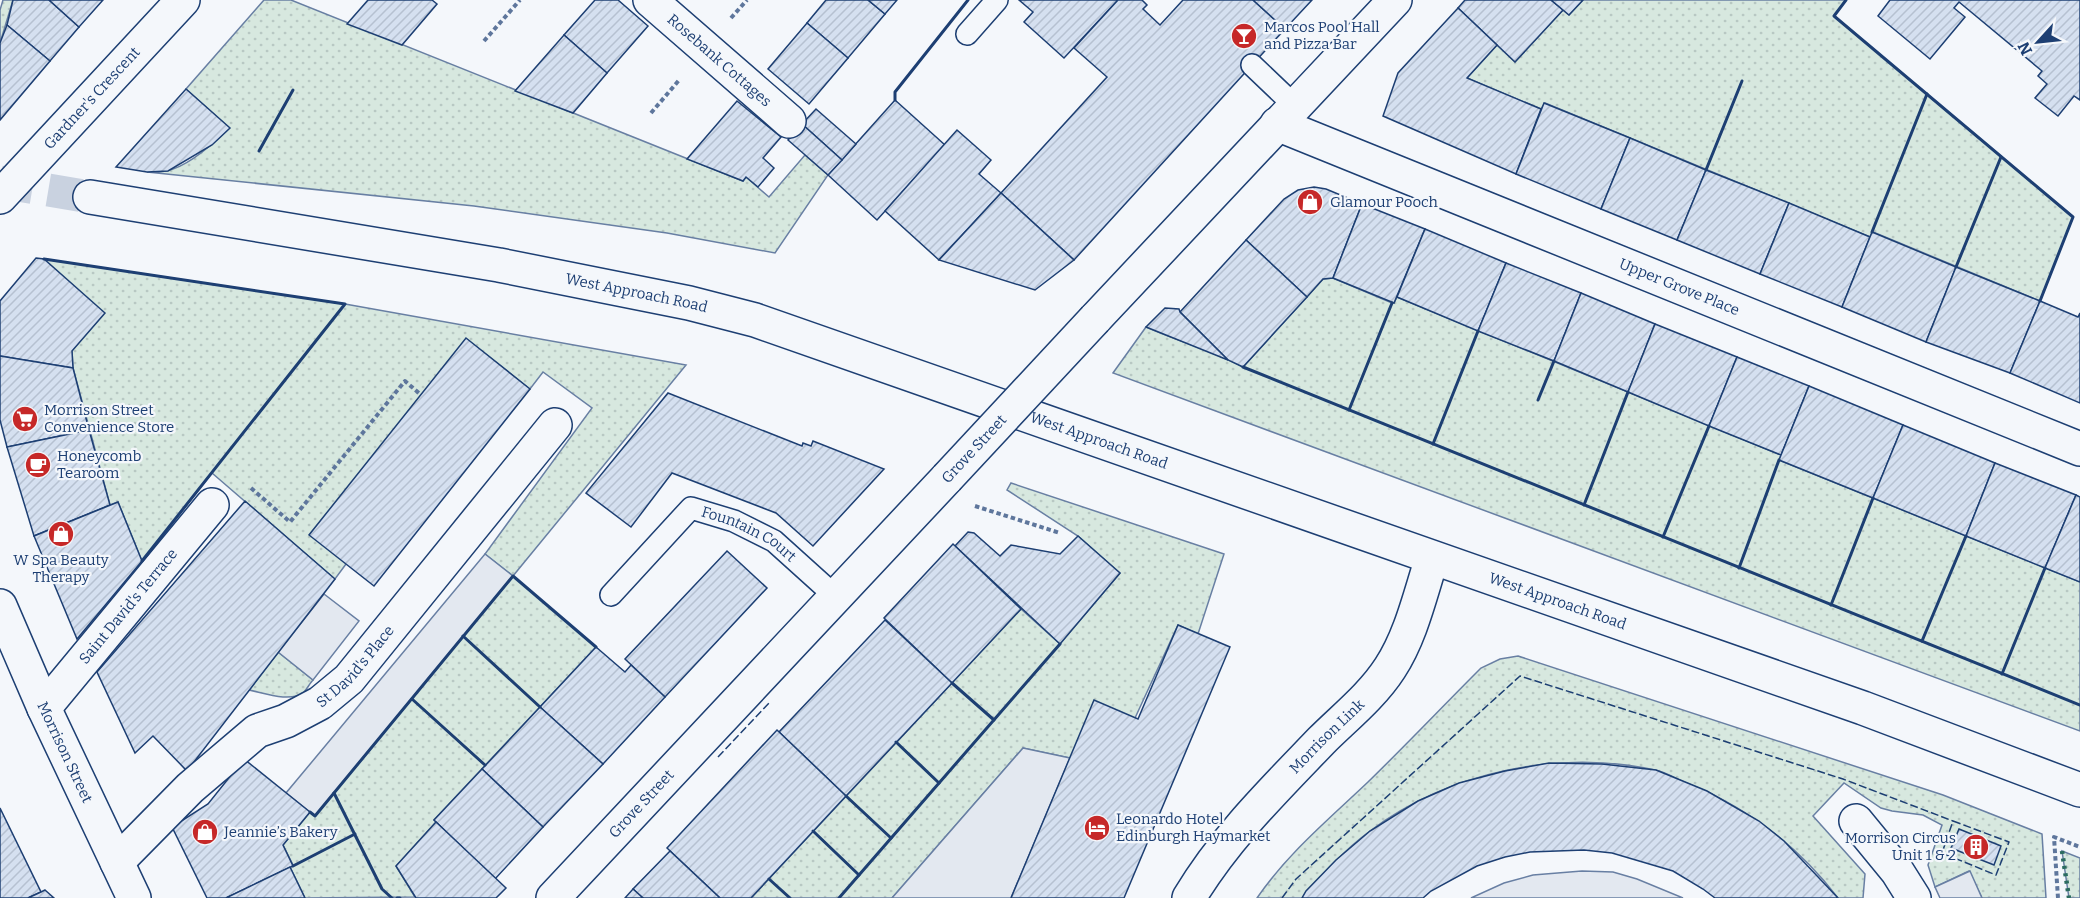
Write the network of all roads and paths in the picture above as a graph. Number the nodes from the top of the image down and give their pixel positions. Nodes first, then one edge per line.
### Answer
1 (183, 0) edge
2 (520, 0) edge
3 (650, 0) edge
4 (997, 0) edge
5 (1395, 0) edge
6 (967, 34) dead end
7 (484, 41) dead end
8 (1252, 65) dead end
9 (1286, 115) junction
10 (789, 121) dead end
11 (0, 197) edge
12 (90, 197) tunnel mouth
13 (422, 394) dead end
14 (555, 425) dead end
15 (2080, 448) edge
16 (940, 485) junction
17 (212, 505) joint
18 (1060, 533) dead end
19 (1432, 558) junction
20 (611, 595) dead end
21 (835, 596) junction
22 (0, 606) edge
23 (44, 708) junction
24 (2080, 790) edge
25 (1856, 822) dead end
26 (2080, 847) edge
27 (117, 862) junction
28 (134, 898) edge
29 (553, 898) edge
30 (1189, 898) edge
31 (1914, 898) edge
32 (2058, 898) edge

1 - 11 street, Gardner's Crescent
2 - 7 path
3 - 10 street, Rosebank Cottages
4 - 6 lane
5 - 9 street, Grove Street
8 - 9 lane
9 - 15 street, Upper Grove Place
9 - 16 street, Grove Street, bridge
12 - 19 street, West Approach Road
13 - 17 path
14 - 27 street, St David's Place
16 - 18 path
16 - 21 street, Grove Street
17 - 23 street, Saint David's Terrace
19 - 24 street, West Approach Road
19 - 30 street, Morrison Link
20 - 21 lane, Fountain Court
21 - 29 street, Grove Street
22 - 23 street, Morrison Street
23 - 27 street, Morrison Street
25 - 31 street
26 - 32 path
27 - 28 street, Morrison Street

